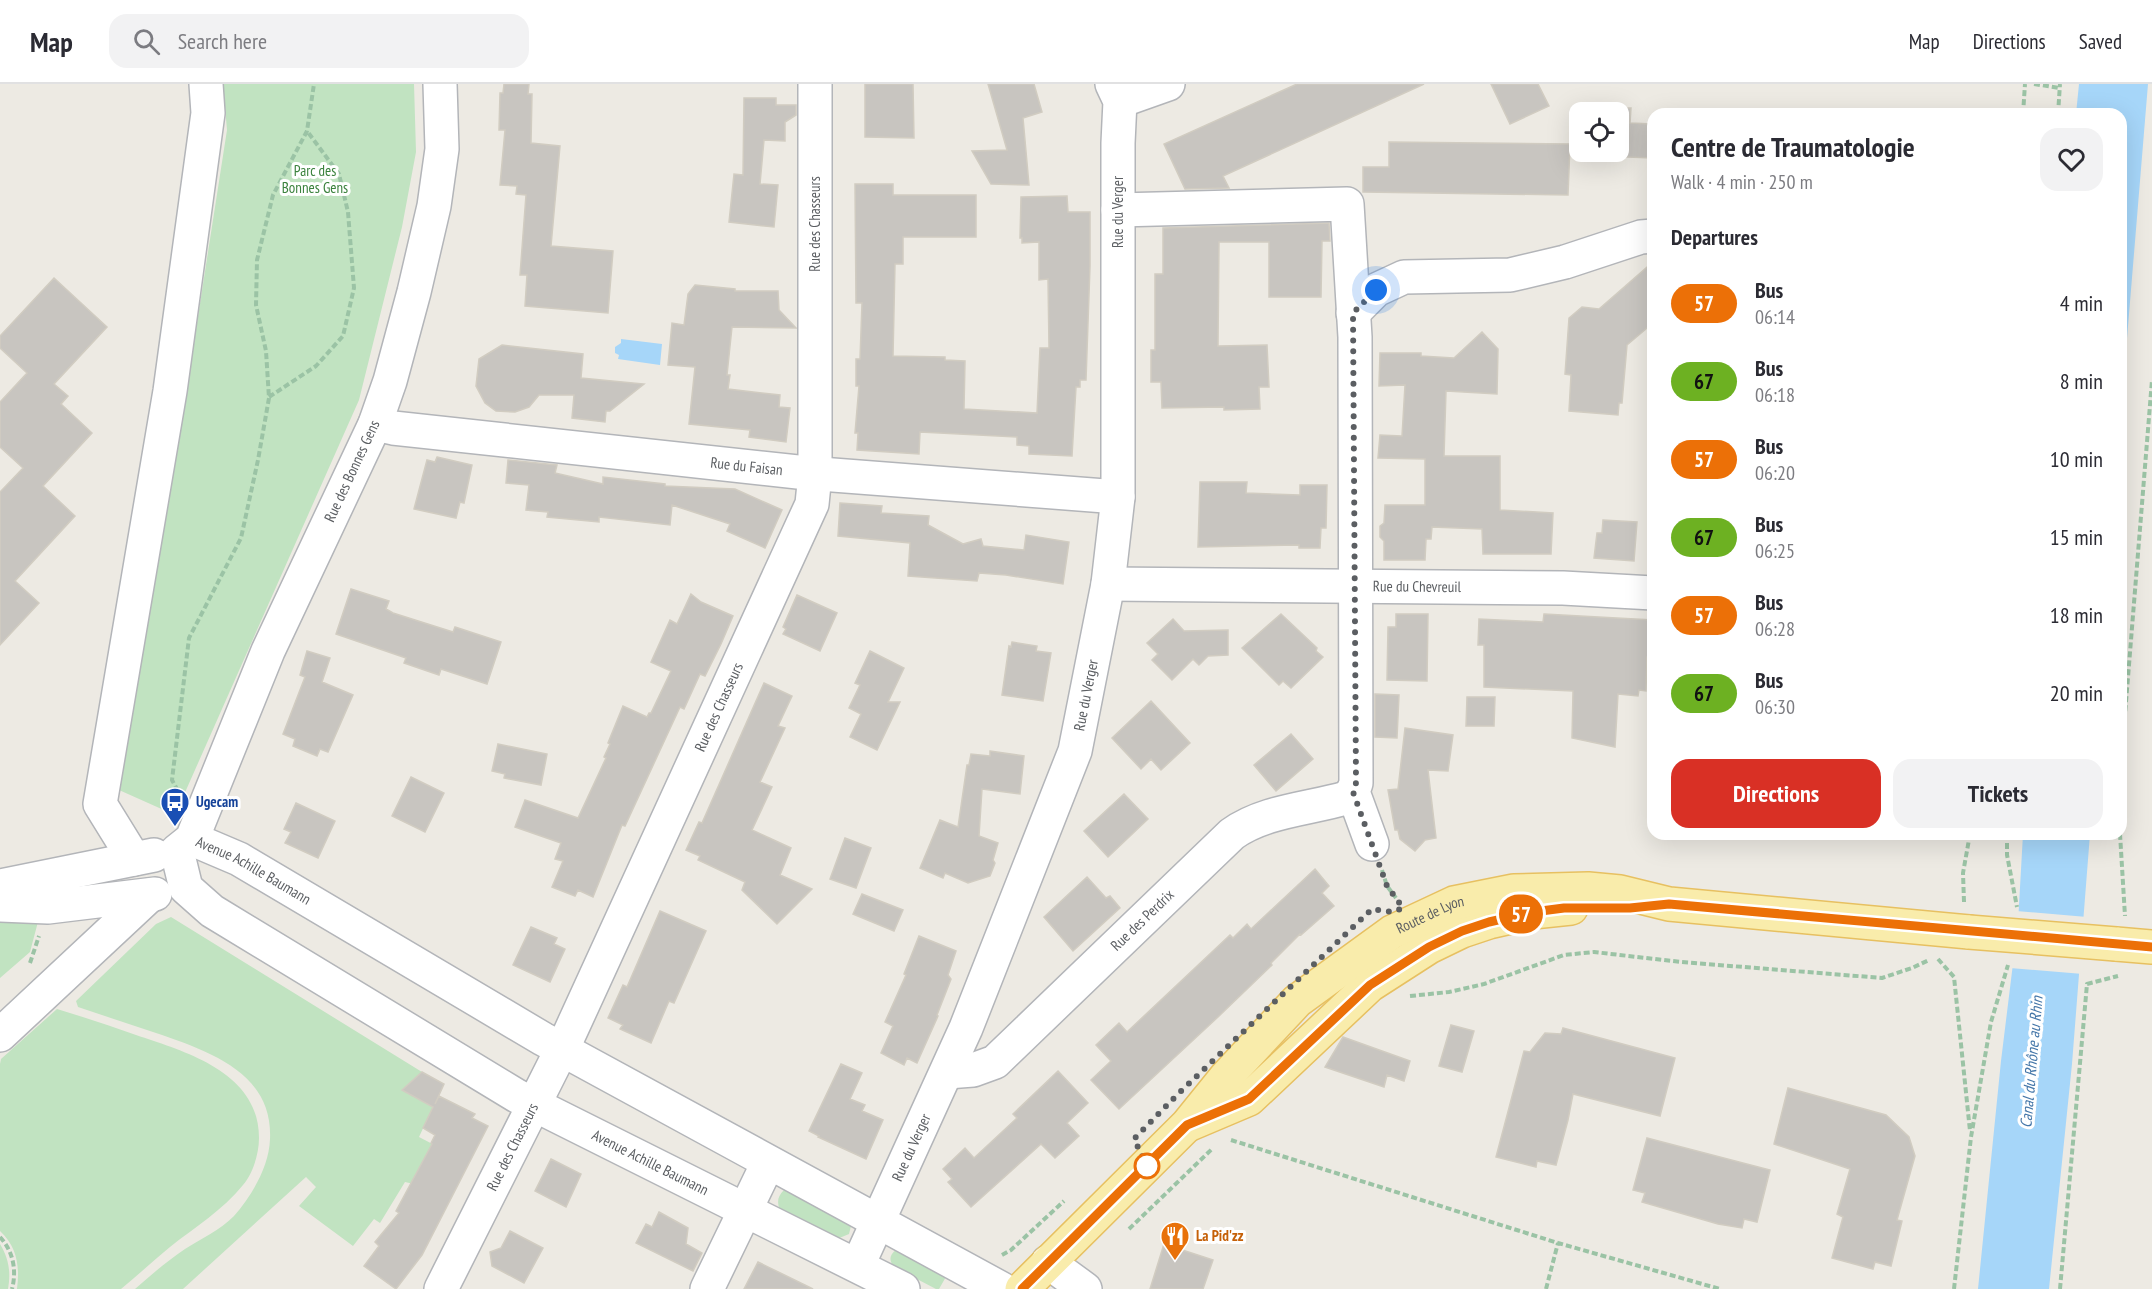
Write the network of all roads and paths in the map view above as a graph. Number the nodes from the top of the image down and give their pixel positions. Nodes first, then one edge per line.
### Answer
1 (206, 84) edge
2 (314, 84) edge
3 (440, 84) edge
4 (815, 84) edge
5 (1168, 84) edge
6 (2025, 84) edge
7 (2034, 84) edge
8 (2060, 86) edge
9 (1116, 92) edge
10 (2023, 108) edge
11 (2058, 108) edge
12 (307, 131) junction
13 (1118, 210) junction
14 (1647, 236) edge
15 (1354, 325) junction
16 (2152, 380) edge
17 (269, 398) junction
18 (375, 424) junction
19 (815, 474) junction
20 (1118, 497) junction
21 (1108, 584) junction
22 (1356, 585) junction
23 (1647, 592) edge
24 (2127, 689) edge
25 (1353, 792) junction
26 (190, 833) junction
27 (1969, 840) edge
28 (2007, 840) edge
29 (2120, 840) edge
30 (1372, 844) joint
31 (134, 859) junction
32 (0, 885) edge
33 (186, 888) junction
34 (150, 895) junction
35 (1398, 901) dead end
36 (0, 904) edge
37 (1669, 904) junction
38 (2017, 909) dead end
39 (1966, 922) junction
40 (2121, 946) junction
41 (2152, 947) edge
42 (1936, 957) junction
43 (2009, 962) dead end
44 (1403, 996) dead end
45 (0, 1035) edge
46 (562, 1049) junction
47 (947, 1072) junction
48 (1226, 1078) junction
49 (1249, 1099) junction
50 (534, 1104) junction
51 (1187, 1125) junction
52 (1971, 1137) junction
53 (1215, 1146) dead end
54 (768, 1163) junction
55 (1072, 1193) dead end
56 (1152, 1209) dead end
57 (744, 1210) junction
58 (878, 1222) junction
59 (0, 1237) edge
60 (1558, 1243) junction
61 (1048, 1262) junction
62 (858, 1265) junction
63 (972, 1273) junction
64 (12, 1289) edge
65 (441, 1289) edge
66 (707, 1289) edge
67 (903, 1289) edge
68 (1002, 1289) edge
69 (1022, 1289) edge
70 (1085, 1289) edge
71 (1546, 1289) edge
72 (1720, 1289) edge
73 (1954, 1289) edge
74 (2060, 1289) edge

1 - 31 street
2 - 12 path
3 - 18 street, Rue des Bonnes Gens
4 - 19 street, Rue des Chasseurs
5 - 9 street
6 - 10 path
7 - 8 path
8 - 11 path
9 - 13 street, Rue du Verger
12 - 17 path
12 - 17 path
13 - 15 street
13 - 20 street, Rue du Verger
14 - 15 street
15 - 22 street
16 - 24 path
17 - 26 path
18 - 19 street, Rue du Faisan
18 - 26 street, Rue des Bonnes Gens
19 - 20 street, Rue du Faisan
19 - 46 street, Rue des Chasseurs
20 - 21 street, Rue du Verger
21 - 22 street, Rue du Chevreuil
21 - 47 street, Rue du Verger
22 - 23 street, Rue du Chevreuil
22 - 25 street
25 - 30 street
25 - 47 street, Rue des Perdrix
26 - 31 street
26 - 33 street, Avenue Achille Baumann
26 - 46 street, Avenue Achille Baumann
27 - 39 path
28 - 38 path
29 - 40 path
30 - 35 path
31 - 32 street
33 - 34 street
33 - 50 street, Avenue Achille Baumann
34 - 36 street
34 - 45 street
37 - 39 main road
37 - 48 main road, Route de Lyon
37 - 49 main road, Route de Lyon
39 - 40 main road, bridge
39 - 42 path
40 - 41 main road
40 - 74 path
42 - 44 path
42 - 52 path
43 - 52 path
46 - 50 street, Rue des Chasseurs
46 - 54 street, Avenue Achille Baumann
47 - 58 street, Rue du Verger
48 - 49 main road
48 - 51 main road, Route de Lyon
49 - 51 main road, Route de Lyon
50 - 57 street, Avenue Achille Baumann
50 - 65 street, Rue des Chasseurs
51 - 60 path
51 - 61 main road, Route de Lyon
52 - 73 path
53 - 56 path
54 - 57 street
54 - 58 street, Avenue Achille Baumann
55 - 63 path
57 - 62 street, Avenue Achille Baumann
57 - 66 street
58 - 62 street, Rue du Verger
58 - 63 street, Avenue Achille Baumann
59 - 64 path
60 - 71 path
60 - 72 path
61 - 69 main road, Route de Lyon
61 - 70 street
62 - 67 street, Avenue Achille Baumann
63 - 68 street, Avenue Achille Baumann

